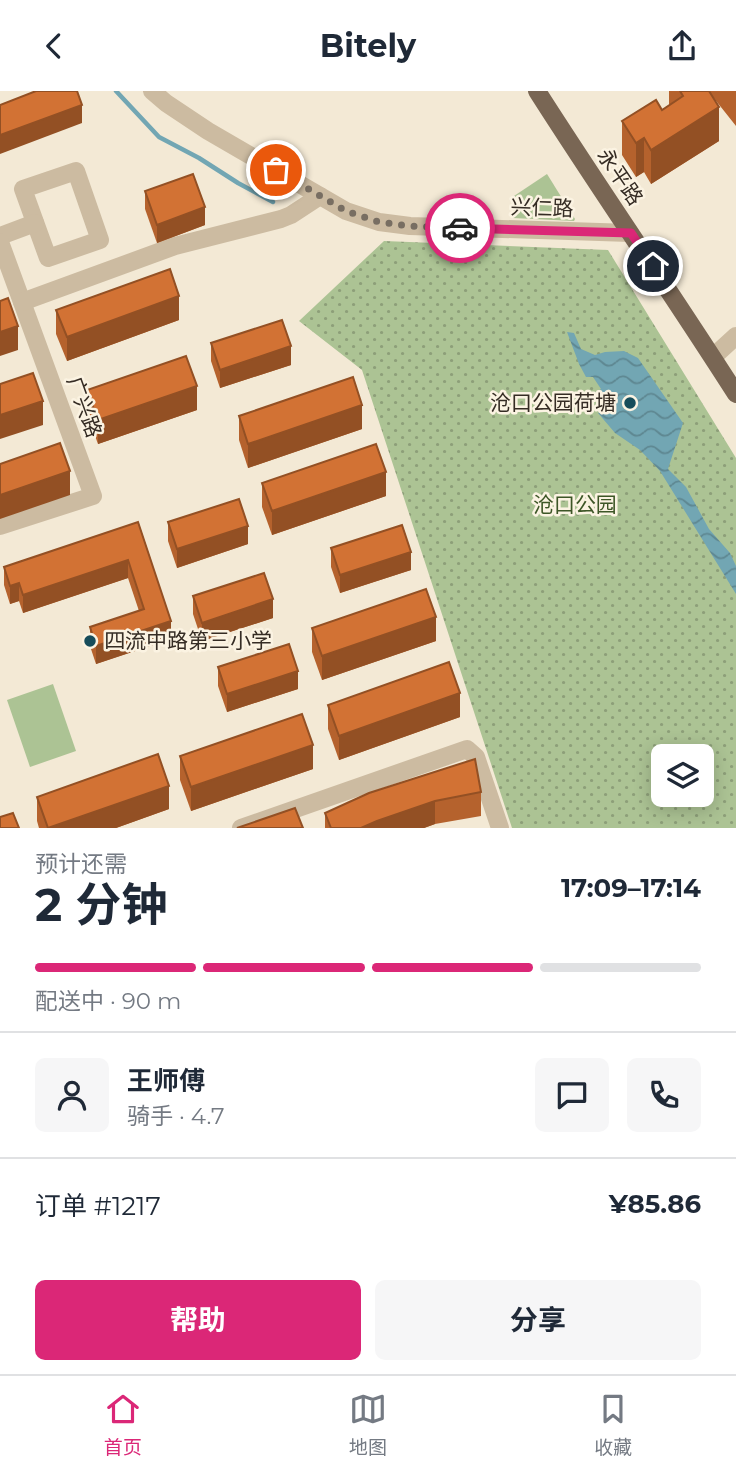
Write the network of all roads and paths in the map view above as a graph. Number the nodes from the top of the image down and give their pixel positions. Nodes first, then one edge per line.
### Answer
1 (152, 91) edge
2 (537, 91) edge
3 (320, 196) junction
4 (35, 223) junction
5 (631, 233) junction
6 (0, 236) edge
7 (0, 242) edge
8 (22, 302) junction
9 (736, 336) edge
10 (713, 357) junction
11 (736, 394) edge
12 (0, 526) edge
13 (241, 828) edge
14 (500, 828) edge

1 - 3 street, 兴仁路
2 - 5 main road, 永平路
3 - 5 street, 兴仁路
3 - 8 street
4 - 4 street
4 - 6 street
5 - 10 main road, 永平路
7 - 8 street, 广兴路
8 - 12 street, 广兴路
9 - 10 street
10 - 11 main road, 永平路
13 - 14 street

